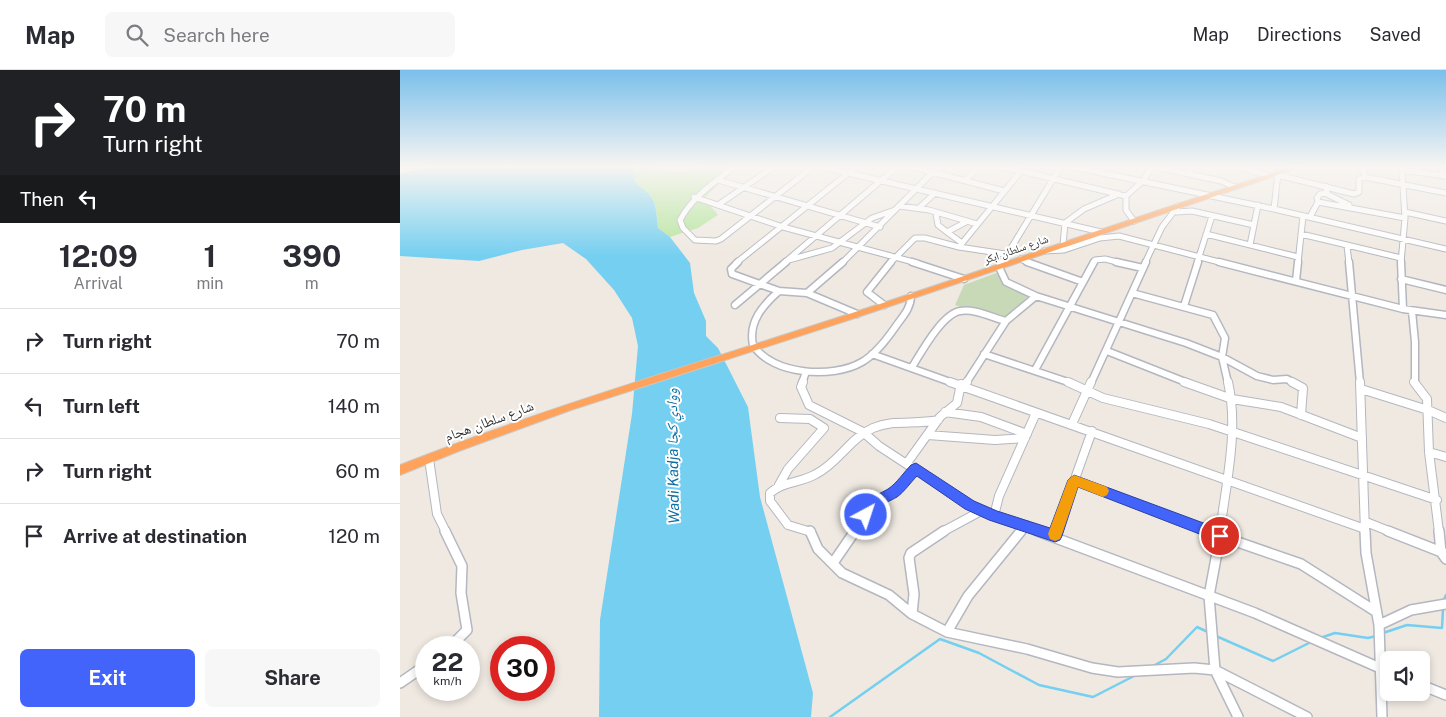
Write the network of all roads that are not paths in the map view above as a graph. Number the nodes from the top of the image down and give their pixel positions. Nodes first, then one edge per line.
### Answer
1 (731, 196) edge
2 (819, 196) edge
3 (862, 196) edge
4 (908, 196) edge
5 (932, 196) edge
6 (948, 196) edge
7 (999, 196) edge
8 (1042, 196) edge
9 (1114, 196) edge
10 (1126, 196) edge
11 (1210, 196) edge
12 (1211, 196) edge
13 (1274, 196) edge
14 (1318, 196) edge
15 (1330, 196) edge
16 (1403, 196) edge
17 (694, 197) joint
18 (775, 197) joint
19 (1318, 202) junction
20 (718, 205) junction
21 (1258, 205) junction
22 (807, 206) junction
23 (920, 207) junction
24 (990, 207) junction
25 (898, 208) junction
26 (1353, 208) junction
27 (1177, 209) junction
28 (1274, 209) junction
29 (936, 214) junction
30 (839, 215) junction
31 (1405, 215) junction
32 (750, 216) junction
33 (1029, 216) junction
34 (1212, 216) junction
35 (1307, 217) junction
36 (1134, 221) junction
37 (1446, 221) edge
38 (966, 222) junction
39 (865, 223) junction
40 (1065, 223) junction
41 (977, 224) junction
42 (1254, 225) junction
43 (783, 226) junction
44 (880, 227) junction
45 (948, 232) junction
46 (1101, 232) junction
47 (1206, 234) junction
48 (1300, 234) junction
49 (816, 236) junction
50 (1403, 238) junction
51 (843, 242) junction
52 (960, 245) junction
53 (1063, 245) junction
54 (1154, 245) junction
55 (1250, 245) junction
56 (1347, 246) junction
57 (860, 247) junction
58 (1446, 250) edge
59 (1044, 251) junction
60 (1006, 254) junction
61 (895, 256) junction
62 (1199, 256) junction
63 (1298, 257) junction
64 (1401, 258) junction
65 (1021, 259) junction
66 (786, 261) junction
67 (999, 267) junction
68 (1143, 268) junction
69 (964, 279) junction
70 (1402, 279) junction
71 (1296, 281) junction
72 (1084, 282) junction
73 (759, 283) junction
74 (1446, 290) edge
75 (779, 291) junction
76 (808, 293) junction
77 (1132, 293) junction
78 (1352, 295) junction
79 (911, 296) junction
80 (1036, 296) junction
81 (735, 305) dead end
82 (884, 305) junction
83 (1184, 306) junction
84 (1070, 308) junction
85 (1403, 309) junction
86 (1412, 311) junction
87 (856, 314) junction
88 (1446, 316) edge
89 (1006, 321) junction
90 (1118, 322) junction
91 (754, 348) junction
92 (1107, 351) junction
93 (738, 352) joint
94 (872, 354) junction
95 (984, 354) junction
96 (1222, 358) junction
97 (912, 368) junction
98 (1035, 370) junction
99 (806, 372) junction
100 (963, 384) junction
101 (1361, 389) junction
102 (1088, 390) junction
103 (1232, 398) junction
104 (1428, 410) junction
105 (945, 412) junction
106 (1036, 413) junction
107 (1301, 415) junction
108 (780, 418) dead end
109 (1446, 418) edge
110 (938, 420) junction
111 (1072, 424) junction
112 (1092, 431) junction
113 (863, 432) junction
114 (1232, 432) junction
115 (928, 435) junction
116 (1026, 436) junction
117 (1362, 438) junction
118 (1429, 452) junction
119 (1446, 457) edge
120 (429, 459) junction
121 (907, 463) junction
122 (916, 469) junction
123 (400, 470) edge
124 (1365, 477) junction
125 (1227, 479) junction
126 (1074, 480) junction
127 (779, 485) junction
128 (1437, 500) junction
129 (981, 511) junction
130 (994, 516) junction
131 (1026, 526) junction
132 (1365, 526) junction
133 (1055, 536) junction
134 (1220, 536) junction
135 (1444, 555) edge
136 (833, 563) junction
137 (1209, 596) junction
138 (1446, 604) edge
139 (1375, 611) junction
140 (912, 614) junction
141 (1379, 625) junction
142 (947, 632) junction
143 (464, 636) edge
144 (1382, 651) edge
145 (1380, 668) edge
146 (1215, 670) junction
147 (415, 673) edge
148 (400, 684) edge
149 (1430, 688) edge
150 (1446, 694) edge
151 (1383, 701) edge
152 (1238, 717) edge
153 (1307, 717) edge
154 (1382, 717) edge

1 - 20 street
2 - 22 street
3 - 30 street
4 - 25 street
5 - 23 street
6 - 24 street
7 - 24 street
8 - 33 street
9 - 40 street
10 - 36 street
11 - 27 highway, شارع سلطان ابكر
12 - 21 street
13 - 28 street
14 - 19 street
15 - 26 street
16 - 31 street
17 - 20 street
17 - 32 street
18 - 22 street
18 - 32 street
19 - 26 street
19 - 35 street
20 - 32 street
21 - 28 street
21 - 42 street
22 - 30 street
22 - 43 street
23 - 25 street
23 - 29 street
24 - 33 street
24 - 41 street
25 - 39 street
25 - 44 street
26 - 31 street
27 - 34 street
27 - 36 highway, شارع سلطان ابكر
27 - 54 street
28 - 35 street
29 - 38 street
29 - 45 street
30 - 39 street
30 - 49 street
31 - 37 street
31 - 50 street
32 - 43 street
33 - 40 street
33 - 60 street
34 - 42 street
34 - 47 street
35 - 48 street
35 - 50 street
36 - 46 highway, شارع سلطان ابكر
38 - 41 street
38 - 45 street
39 - 44 street
39 - 51 street
40 - 46 street
40 - 53 street
41 - 52 street
42 - 55 street
43 - 49 street
43 - 73 street
44 - 57 street
45 - 52 street
46 - 53 highway, شارع سلطان ابكر
47 - 55 street
47 - 62 street
48 - 56 street
48 - 63 street
49 - 51 street
49 - 66 street
50 - 58 street
50 - 64 street
51 - 57 street
51 - 66 street
52 - 60 street
52 - 61 street
53 - 59 highway, شارع سلطان ابكر
54 - 59 street
54 - 62 street
54 - 68 street
55 - 63 street
56 - 64 street
56 - 78 street
57 - 61 street
57 - 76 street
59 - 65 highway, شارع سلطان ابكر
60 - 67 street
61 - 69 street
61 - 82 street
62 - 71 street
62 - 83 street
63 - 71 street
64 - 70 street
65 - 67 highway, شارع سلطان ابكر
65 - 72 street
66 - 73 street
67 - 69 highway, شارع سلطان ابكر
67 - 80 street
68 - 72 street
68 - 77 street
69 - 79 highway, شارع سلطان ابكر
70 - 74 street
70 - 85 street
71 - 78 street
72 - 84 street
73 - 75 street
73 - 81 street
75 - 76 street
75 - 91 street
76 - 87 street
77 - 83 street
77 - 90 street
78 - 85 street
78 - 101 street
79 - 82 highway, شارع سلطان ابكر
79 - 94 street
80 - 84 street
80 - 89 street
82 - 87 highway, شارع سلطان ابكر
83 - 96 street
84 - 90 street
84 - 98 street
85 - 86 street
86 - 88 street
86 - 104 street
87 - 91 highway, شارع سلطان ابكر
89 - 95 street
89 - 97 street
90 - 92 street
90 - 96 street
91 - 93 highway, شارع سلطان ابكر
91 - 99 street
92 - 102 street
92 - 103 street
93 - 120 highway, شارع سلطان هجام
94 - 97 street
94 - 99 street
95 - 98 street
95 - 100 street
96 - 103 street
96 - 107 street
97 - 100 street
98 - 102 street
99 - 113 street
100 - 105 street
100 - 106 street
101 - 104 street
101 - 117 street
102 - 111 street
102 - 114 street
103 - 107 street
103 - 114 street
104 - 109 street
104 - 118 street
105 - 110 street
105 - 116 street
106 - 111 street
106 - 116 street
107 - 117 street
108 - 127 street
110 - 113 street
110 - 115 street
111 - 112 street
112 - 125 street
112 - 126 street
113 - 121 street
113 - 127 street
114 - 124 street
114 - 125 street
115 - 116 street
115 - 121 street
116 - 130 street
117 - 124 street
118 - 119 street
118 - 128 street
120 - 123 highway, شارع سلطان هجام
120 - 143 street
121 - 122 street
122 - 129 street
122 - 136 street
124 - 128 street
124 - 132 street
125 - 132 street
125 - 134 street
126 - 133 street
126 - 134 street
127 - 136 street
128 - 135 street
129 - 130 street
129 - 140 street
130 - 131 street
131 - 133 street
131 - 142 street
132 - 135 street
132 - 139 street
133 - 137 street
134 - 137 street
134 - 139 street
136 - 140 street
137 - 145 street
137 - 146 street
138 - 141 street
139 - 141 street
140 - 142 street
141 - 144 street
142 - 146 street
146 - 152 street
146 - 153 street
147 - 148 street
149 - 150 street
151 - 154 street

